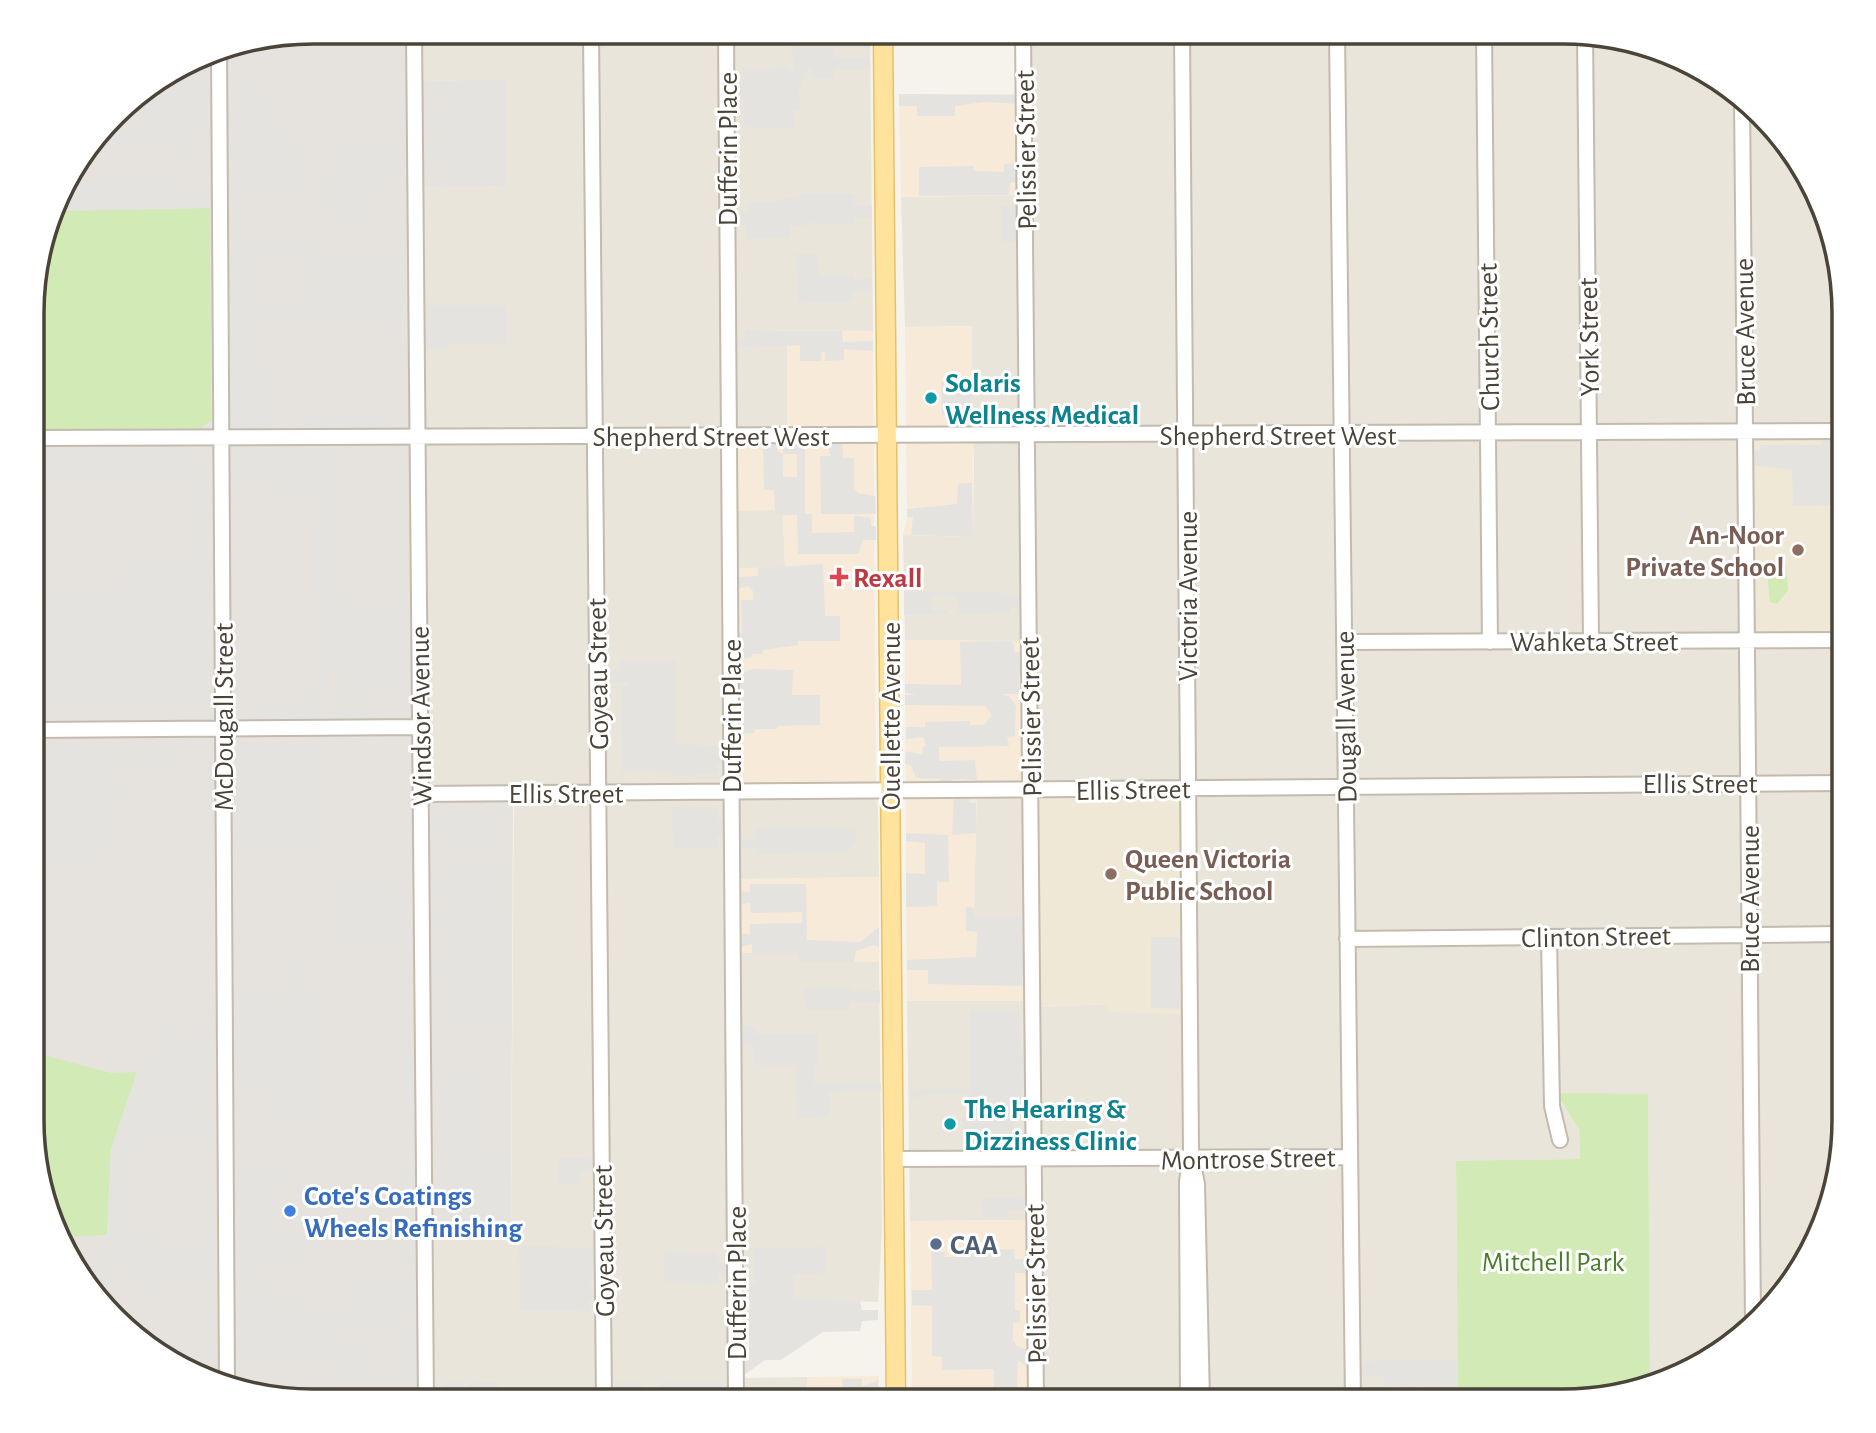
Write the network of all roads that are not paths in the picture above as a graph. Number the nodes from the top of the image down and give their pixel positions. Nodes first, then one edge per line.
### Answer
1 (414, 44) edge
2 (591, 44) edge
3 (726, 44) edge
4 (883, 44) edge
5 (1023, 44) edge
6 (1182, 44) edge
7 (1337, 44) edge
8 (1483, 44) edge
9 (1585, 44) edge
10 (219, 61) edge
11 (1742, 112) edge
12 (1832, 431) edge
13 (1745, 432) junction
14 (1589, 433) junction
15 (1489, 434) junction
16 (889, 435) junction
17 (1028, 435) junction
18 (1184, 435) junction
19 (1341, 435) junction
20 (418, 436) junction
21 (595, 436) junction
22 (729, 436) junction
23 (222, 437) junction
24 (44, 438) edge
25 (1832, 640) edge
26 (1591, 641) junction
27 (1747, 641) junction
28 (1344, 642) junction
29 (1490, 642) junction
30 (421, 727) junction
31 (223, 729) junction
32 (44, 730) edge
33 (1748, 782) junction
34 (1832, 783) edge
35 (1346, 786) junction
36 (1188, 788) junction
37 (1031, 790) junction
38 (891, 791) junction
39 (732, 792) junction
40 (598, 793) junction
41 (421, 794) junction
42 (1832, 934) edge
43 (1749, 935) junction
44 (1549, 937) junction
45 (1348, 939) junction
46 (1560, 1140) dead end
47 (1350, 1157) junction
48 (895, 1159) junction
49 (1034, 1159) junction
50 (1191, 1159) junction
51 (1753, 1310) edge
52 (227, 1375) edge
53 (426, 1389) edge
54 (604, 1389) edge
55 (736, 1389) edge
56 (896, 1389) edge
57 (1036, 1389) edge
58 (1188, 1389) edge
59 (1202, 1389) edge
60 (1353, 1389) edge

1 - 20 street, Windsor Avenue
2 - 21 street, Goyeau Street
3 - 22 street, Dufferin Place
4 - 16 main road, Ouellette Avenue
5 - 17 street, Pelissier Street
6 - 18 street, Victoria Avenue
7 - 19 street, Dougall Avenue
8 - 15 street, Church Street
9 - 14 street, York Street
10 - 23 street, McDougall Street
11 - 13 street, Bruce Avenue
12 - 13 street, Shepherd Street West
13 - 14 street, Shepherd Street West
13 - 27 street, Bruce Avenue
14 - 15 street, Shepherd Street West
14 - 26 street, York Street
15 - 19 street, Shepherd Street West
15 - 29 street, Church Street
16 - 17 street, Shepherd Street West
16 - 22 street, Shepherd Street West
16 - 38 main road, Ouellette Avenue
17 - 18 street, Shepherd Street West
17 - 37 street, Pelissier Street
18 - 19 street, Shepherd Street West
18 - 36 street, Victoria Avenue
19 - 28 street, Dougall Avenue
20 - 21 street, Shepherd Street West
20 - 23 street, Shepherd Street West
20 - 30 street, Windsor Avenue
21 - 22 street, Shepherd Street West
21 - 40 street, Goyeau Street
22 - 39 street, Dufferin Place
23 - 24 street, Shepherd Street West
23 - 31 street, McDougall Street
25 - 27 street, Wahketa Street
26 - 27 street, Wahketa Street
26 - 29 street, Wahketa Street
27 - 33 street, Bruce Avenue
28 - 29 street, Wahketa Street
28 - 35 street, Dougall Avenue
30 - 31 street
30 - 41 street, Windsor Avenue
31 - 32 street
31 - 52 street, McDougall Street
33 - 34 street, Ellis Street
33 - 35 street, Ellis Street
33 - 43 street, Bruce Avenue
35 - 36 street, Ellis Street
35 - 45 street, Dougall Avenue
36 - 37 street, Ellis Street
36 - 50 street, Victoria Avenue
37 - 38 street, Ellis Street
37 - 49 street, Pelissier Street
38 - 39 street, Ellis Street
38 - 48 main road, Ouellette Avenue
39 - 40 street, Ellis Street
39 - 55 street, Dufferin Place
40 - 41 street, Ellis Street
40 - 54 street, Goyeau Street
41 - 53 street, Windsor Avenue
42 - 43 street, Clinton Street
43 - 44 street, Clinton Street
43 - 51 street, Bruce Avenue
44 - 45 street, Clinton Street
44 - 46 street
45 - 47 street, Dougall Avenue
47 - 50 street, Montrose Street
47 - 60 street, Dougall Avenue
48 - 49 street, Montrose Street
48 - 56 main road, Ouellette Avenue
49 - 50 street, Montrose Street
49 - 57 street, Pelissier Street
50 - 58 street, Victoria Avenue
50 - 59 street, Victoria Avenue

